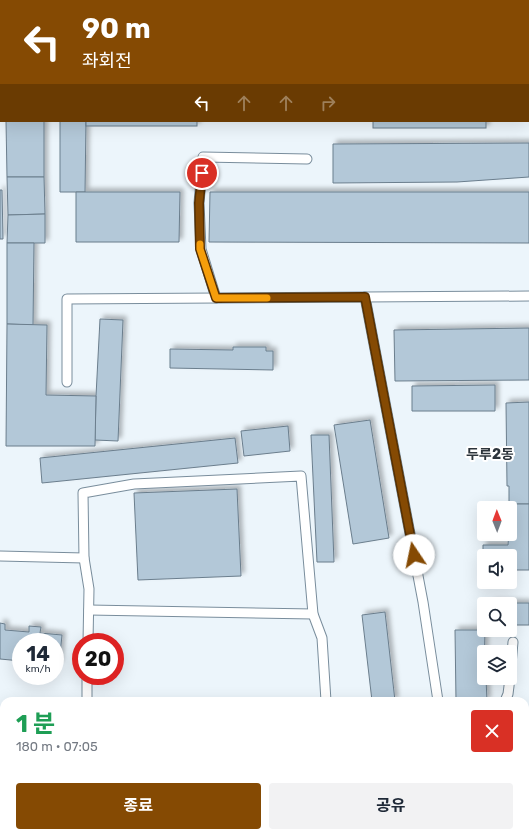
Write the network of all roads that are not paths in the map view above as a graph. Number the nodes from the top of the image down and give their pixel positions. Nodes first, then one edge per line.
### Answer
1 (307, 160) dead end
2 (529, 296) edge
3 (365, 297) junction
4 (216, 298) junction
5 (67, 382) dead end
6 (0, 556) edge
7 (84, 558) junction
8 (89, 610) junction
9 (313, 614) junction
10 (88, 633) edge
11 (513, 642) dead end
12 (513, 645) edge
13 (87, 685) edge
14 (509, 685) edge
15 (87, 697) edge
16 (326, 697) edge
17 (437, 697) edge
18 (507, 697) edge

1 - 4 lane
2 - 3 lane
3 - 4 lane
3 - 17 lane
4 - 5 lane
6 - 7 lane
7 - 8 lane
7 - 9 lane
8 - 9 lane
8 - 10 lane
9 - 16 lane
11 - 12 lane
13 - 15 lane
14 - 18 lane

